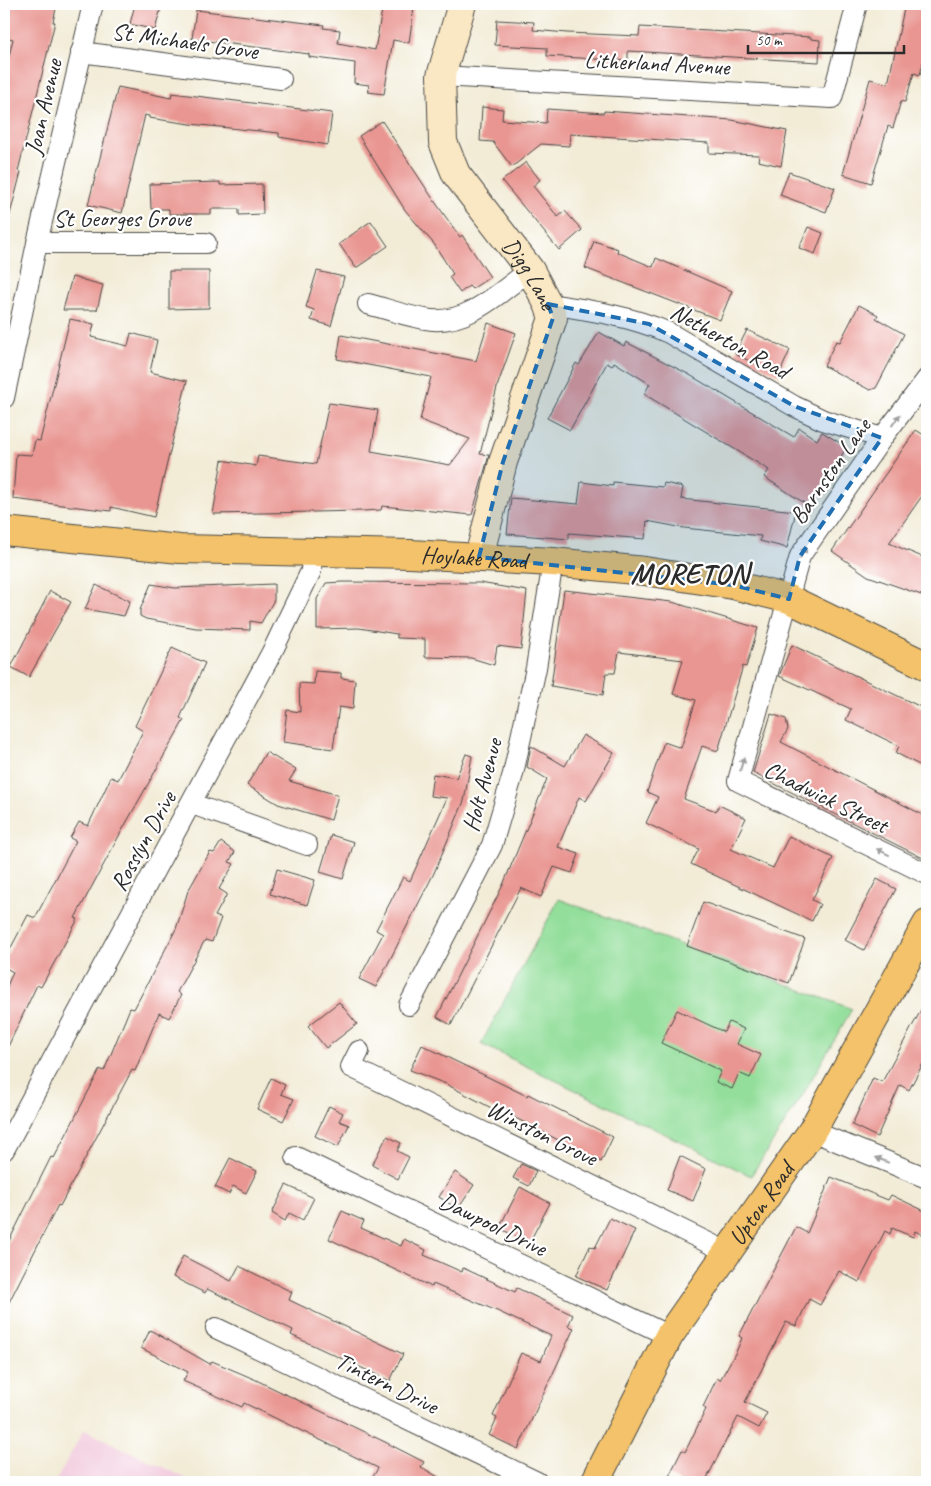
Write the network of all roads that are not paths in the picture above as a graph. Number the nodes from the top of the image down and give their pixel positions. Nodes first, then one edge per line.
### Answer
1 (93, 4) edge
2 (462, 4) edge
3 (857, 4) edge
4 (81, 52) junction
5 (441, 76) junction
6 (281, 79) dead end
7 (37, 242) junction
8 (206, 243) dead end
9 (530, 270) junction
10 (368, 304) dead end
11 (548, 304) junction
12 (927, 379) edge
13 (4, 398) edge
14 (882, 438) junction
15 (4, 531) edge
16 (312, 550) junction
17 (479, 557) junction
18 (552, 562) junction
19 (789, 599) junction
20 (927, 666) edge
21 (192, 804) junction
22 (307, 845) dead end
23 (927, 874) edge
24 (927, 924) edge
25 (409, 1005) dead end
26 (360, 1051) dead end
27 (812, 1130) junction
28 (4, 1150) edge
29 (296, 1157) dead end
30 (927, 1178) edge
31 (727, 1252) junction
32 (216, 1328) dead end
33 (669, 1336) junction
34 (536, 1482) edge
35 (595, 1482) edge

1 - 4 street, Joan Avenue
2 - 5 street, Digg Lane
3 - 5 street, Litherland Avenue
4 - 6 street, St Michaels Grove
4 - 7 street, Joan Avenue
5 - 9 street, Digg Lane
7 - 8 street, St Georges Grove
7 - 13 street, Joan Avenue
9 - 10 street
9 - 11 street, Digg Lane
11 - 14 street, Netherton Road
11 - 17 street, Digg Lane
14 -> 12 street, Barnston Lane
19 -> 14 street, Barnston Lane
15 - 16 main road, Hoylake Road
16 - 17 main road, Hoylake Road
16 - 21 street, Rosslyn Drive
17 - 18 main road, Hoylake Road
18 - 19 main road, Hoylake Road
18 - 25 street, Holt Avenue
19 - 20 main road, Hoylake Road
23 -> 19 street, Chadwick Street
21 - 22 street
21 - 28 street, Rosslyn Drive
24 - 27 main road, Upton Road
26 - 31 street, Winston Grove
30 -> 27 street
27 - 31 main road, Upton Road
29 - 33 street, Dawpool Drive
31 - 33 main road, Upton Road
32 - 34 street, Tintern Drive
33 - 35 main road, Upton Road

